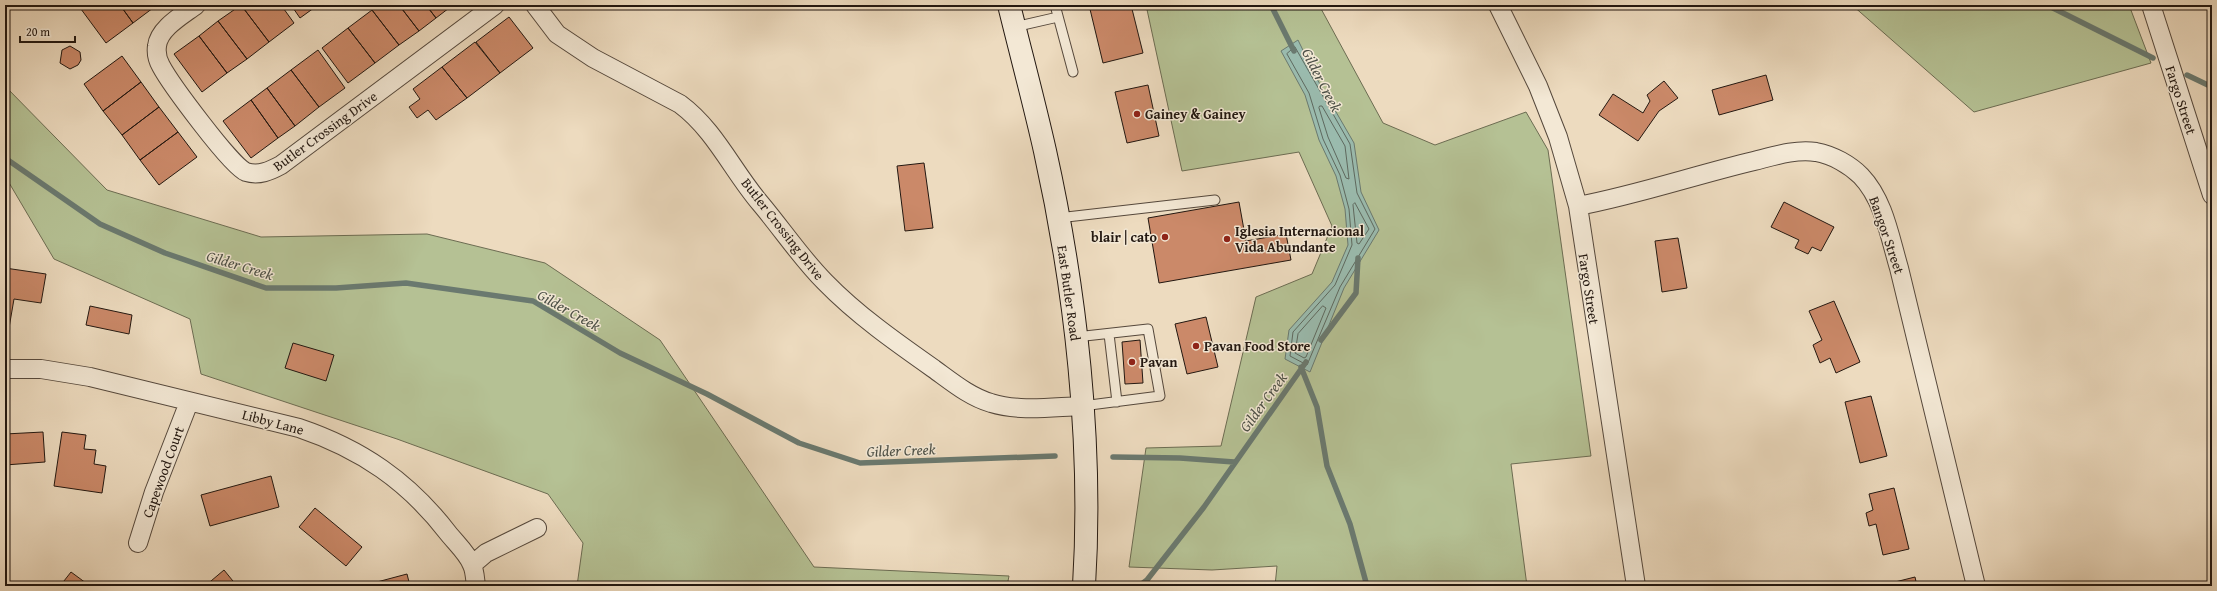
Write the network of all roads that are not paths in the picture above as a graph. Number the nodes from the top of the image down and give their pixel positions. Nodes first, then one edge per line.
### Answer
1 (196, 5) edge
2 (495, 5) edge
3 (535, 5) edge
4 (1009, 5) edge
5 (1055, 5) edge
6 (1498, 5) edge
7 (2151, 5) edge
8 (1058, 17) junction
9 (1014, 27) junction
10 (1073, 72) dead end
11 (2212, 195) edge
12 (1215, 200) dead end
13 (1578, 206) junction
14 (1058, 218) junction
15 (1109, 334) junction
16 (1075, 338) junction
17 (5, 369) edge
18 (189, 402) junction
19 (1117, 402) junction
20 (1082, 406) junction
21 (537, 528) dead end
22 (138, 543) dead end
23 (472, 565) junction
24 (476, 586) edge
25 (1084, 586) edge
26 (1636, 586) edge
27 (1976, 586) edge

1 - 2 street, Butler Crossing Drive
3 - 20 street, Butler Crossing Drive
4 - 9 main road, East Butler Road
5 - 8 lane
6 - 13 street, Fargo Street
7 - 11 street, Fargo Street
8 - 9 lane
8 - 10 lane
9 - 14 main road, East Butler Road
12 - 14 lane
13 - 26 street, Fargo Street
13 - 27 street, Bangor Street
14 - 16 main road, East Butler Road
15 - 16 lane
15 - 19 lane
15 - 19 lane
16 - 20 main road, East Butler Road
17 - 18 street, Libby Lane
18 - 22 street, Capewood Court
18 - 23 street, Libby Lane
19 - 20 lane
20 - 25 main road, East Butler Road
21 - 23 street
23 - 24 street, Libby Lane

